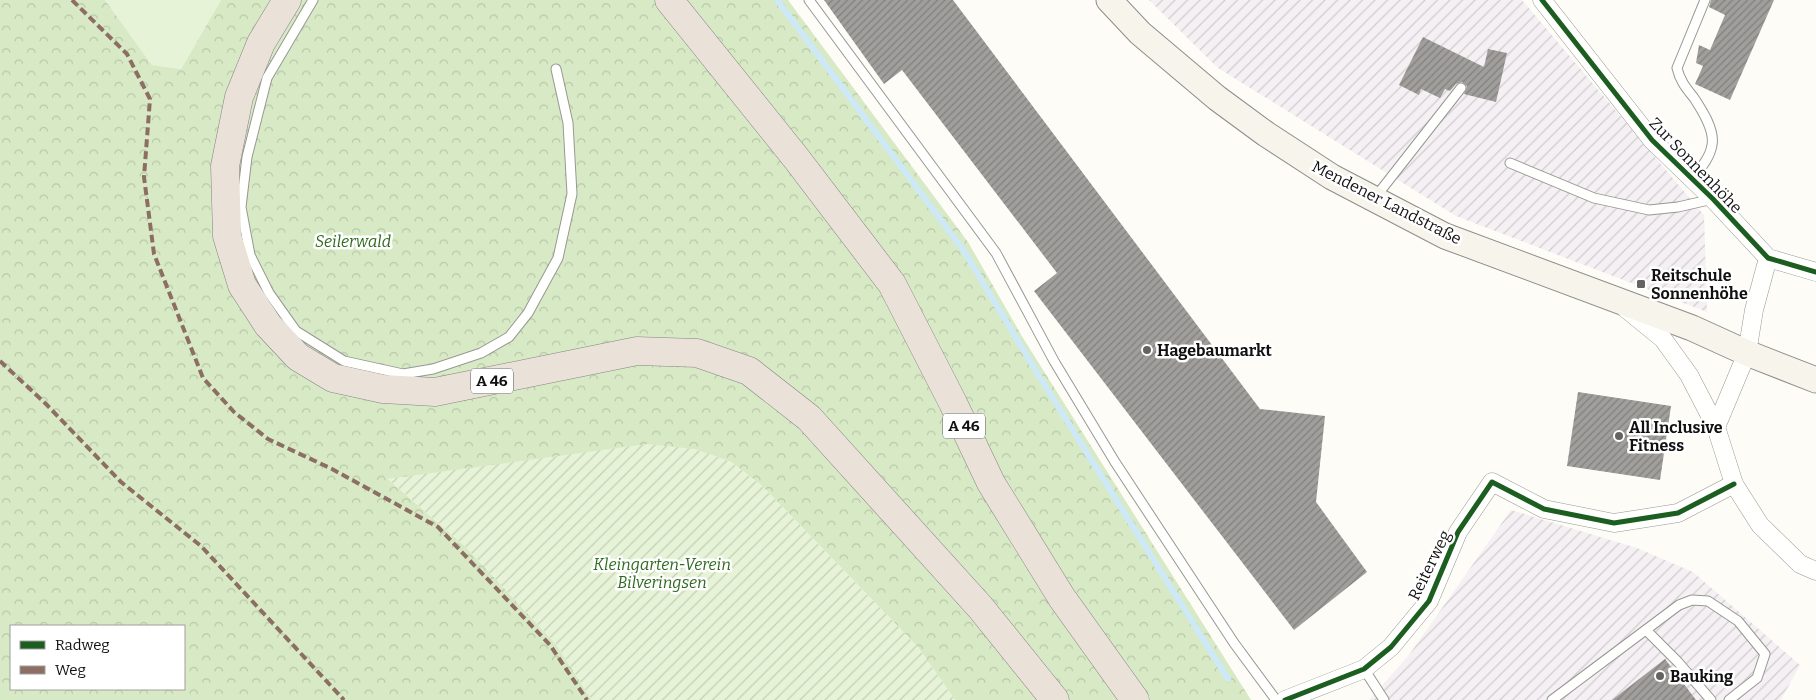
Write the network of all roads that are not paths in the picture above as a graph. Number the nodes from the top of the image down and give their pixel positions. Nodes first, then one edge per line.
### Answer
1 (287, 0) edge
2 (313, 0) edge
3 (669, 0) edge
4 (810, 0) edge
5 (1109, 0) edge
6 (1542, 0) edge
7 (1705, 0) edge
8 (556, 69) dead end
9 (1461, 88) dead end
10 (1510, 163) dead end
11 (1692, 179) junction
12 (1374, 199) junction
13 (1713, 199) junction
14 (1768, 258) junction
15 (1816, 272) edge
16 (1611, 297) junction
17 (1747, 353) junction
18 (1816, 380) edge
19 (1716, 427) junction
20 (1734, 484) junction
21 (1816, 571) edge
22 (1646, 630) junction
23 (1364, 669) junction
24 (1563, 696) edge
25 (1055, 700) edge
26 (1134, 700) edge
27 (1276, 700) edge
28 (1285, 700) edge
29 (1384, 700) edge
30 (1552, 700) edge
31 (1711, 700) edge
32 (1729, 700) edge

1 - 25 highway, A 46
2 - 8 lane
3 - 26 highway, A 46
4 - 27 lane
5 - 12 main road, Mendener Landstraße
6 - 11 street, Zur Sonnenhöhe
7 - 11 lane
9 - 12 lane
10 - 13 lane
11 - 13 street, Zur Sonnenhöhe
12 - 16 main road, Mendener Landstraße
13 - 14 street, Zur Sonnenhöhe
14 - 15 street
14 - 17 street
16 - 17 main road, Mendener Landstraße
16 - 19 street
17 - 18 main road, Mendener Landstraße
17 - 19 street
19 - 20 street
20 - 21 street
20 - 23 street, Reiterweg
22 - 24 lane
22 - 31 lane
22 - 32 lane
23 - 28 street, Reiterweg
23 - 29 lane
24 - 30 lane

